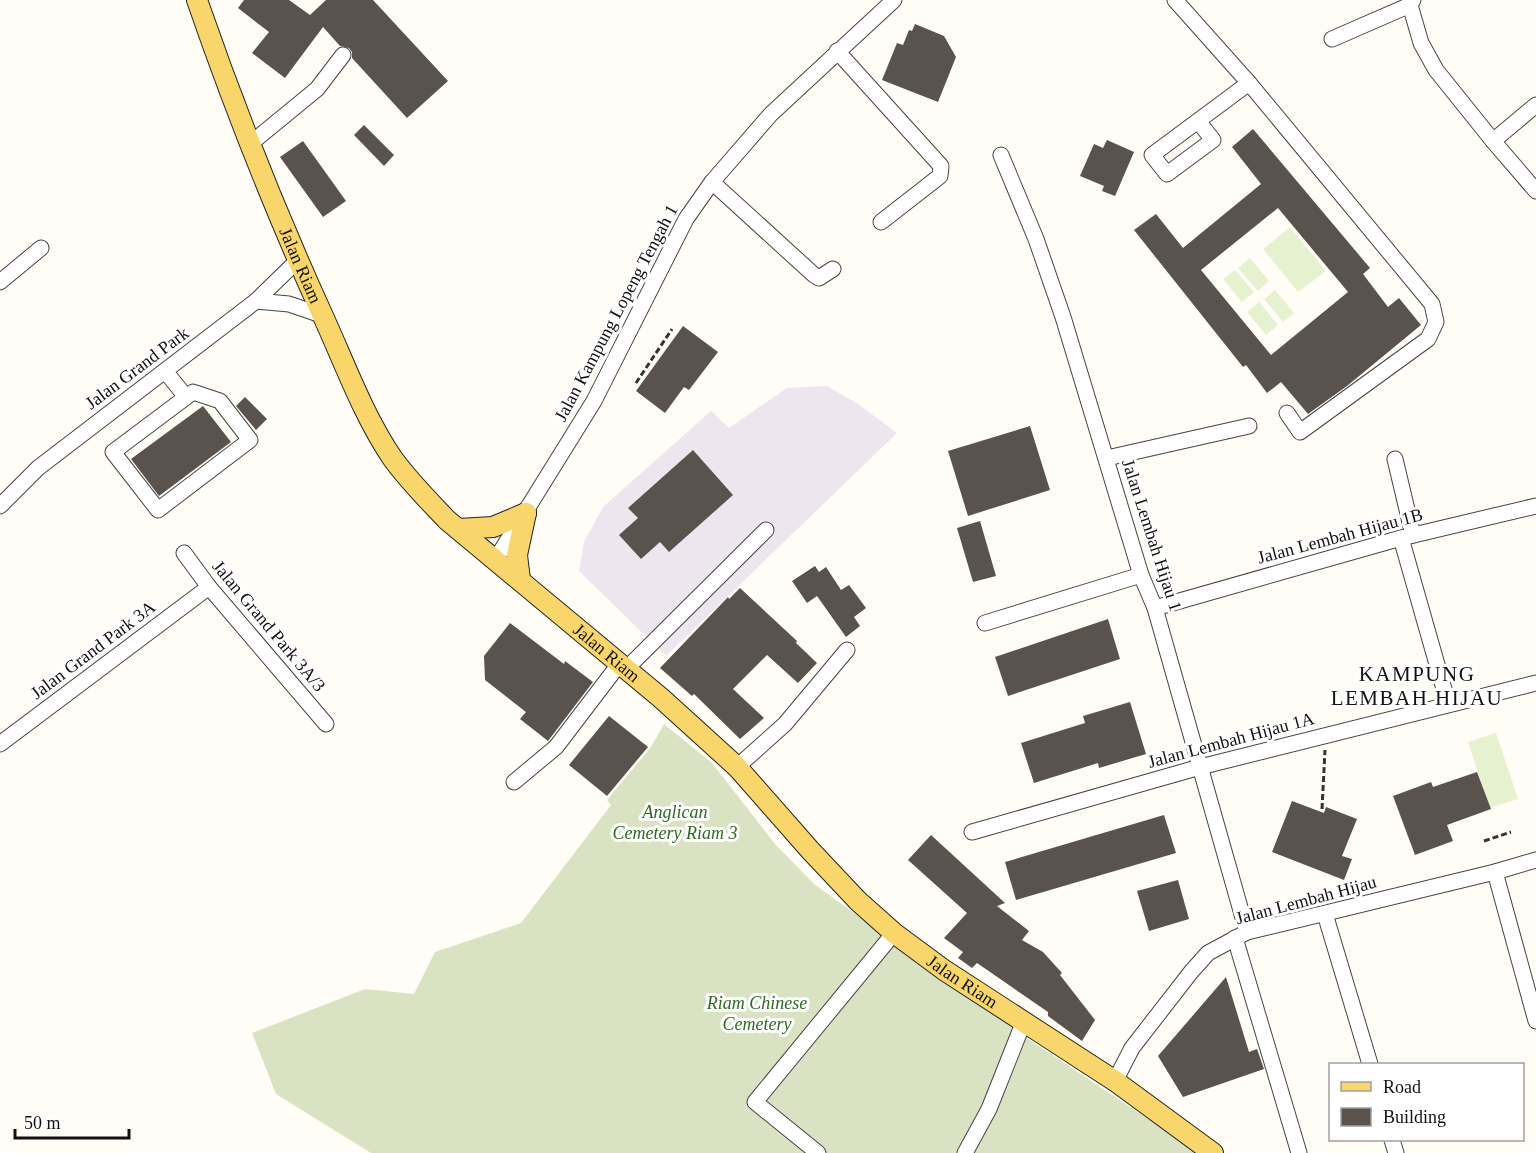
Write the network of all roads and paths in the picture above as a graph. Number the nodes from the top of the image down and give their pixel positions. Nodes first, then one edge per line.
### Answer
1 (196, 0) edge
2 (894, 0) edge
3 (1175, 0) edge
4 (1411, 3) edge
5 (1332, 39) dead end
6 (837, 51) junction
7 (344, 55) dead end
8 (1249, 83) junction
9 (1536, 105) edge
10 (1198, 121) dead end
11 (1492, 141) junction
12 (250, 144) junction
13 (1001, 155) dead end
14 (712, 182) junction
15 (1536, 190) edge
16 (881, 222) dead end
17 (41, 248) dead end
18 (298, 261) junction
19 (833, 269) dead end
20 (0, 282) edge
21 (256, 302) junction
22 (324, 316) junction
23 (672, 329) dead end
24 (165, 371) junction
25 (636, 383) dead end
26 (186, 398) junction
27 (1287, 412) dead end
28 (1249, 426) dead end
29 (1107, 459) junction
30 (1395, 459) dead end
31 (0, 506) edge
32 (1536, 506) edge
33 (526, 513) junction
34 (458, 529) junction
35 (766, 530) dead end
36 (1407, 537) junction
37 (183, 553) dead end
38 (496, 559) junction
39 (1142, 575) junction
40 (520, 580) junction
41 (209, 587) junction
42 (1155, 608) junction
43 (985, 622) dead end
44 (847, 650) dead end
45 (623, 666) junction
46 (1536, 683) edge
47 (1448, 703) junction
48 (326, 724) dead end
49 (1326, 736) junction
50 (0, 744) edge
51 (737, 767) junction
52 (1200, 767) junction
53 (514, 782) dead end
54 (1322, 808) dead end
55 (972, 832) dead end
56 (1511, 832) dead end
57 (1484, 842) dead end
58 (1536, 860) edge
59 (1495, 872) junction
60 (1325, 914) junction
61 (894, 933) junction
62 (1241, 935) junction
63 (1024, 1021) junction
64 (1536, 1021) edge
65 (1369, 1063) edge
66 (1115, 1081) junction
67 (818, 1153) edge
68 (965, 1153) edge
69 (1213, 1153) edge
70 (1299, 1153) edge

1 - 12 main road, Jalan Riam
2 - 6 street, Jalan Kampung Lopeng Tengah 1
3 - 8 street
4 - 5 street
4 - 11 street
6 - 14 street, Jalan Kampung Lopeng Tengah 1
6 - 16 street
7 - 12 street
8 - 10 street
8 - 27 street
9 - 11 street
11 - 15 street
12 - 18 main road, Jalan Riam
13 - 29 street, Jalan Lembah Hijau 1
14 - 19 street
14 - 33 street, Jalan Kampung Lopeng Tengah 1
17 - 20 street
18 - 21 street, Jalan Grand Park
18 - 22 main road, Jalan Riam
21 - 22 street
21 - 24 street, Jalan Grand Park
22 - 34 main road, Jalan Riam
23 - 25 path
24 - 26 street
24 - 31 street, Jalan Grand Park
26 - 26 street
28 - 29 street
29 - 39 street, Jalan Lembah Hijau 1
30 - 36 street
32 - 36 street, Jalan Lembah Hijau 1B
33 - 34 main road
33 - 38 street, Jalan Kampung Lopeng Tengah 1
33 - 40 main road
34 - 38 main road, Jalan Riam
35 - 45 street
36 - 42 street, Jalan Lembah Hijau 1B
36 - 47 street
37 - 41 street, Jalan Grand Park 3A/3
38 - 40 main road, Jalan Riam
39 - 42 street, Jalan Lembah Hijau 1
39 - 43 street
40 - 45 main road, Jalan Riam
41 - 48 street, Jalan Grand Park 3A/3
41 - 50 street, Jalan Grand Park 3A
42 - 52 street, Jalan Lembah Hijau 1
44 - 51 street
45 - 51 main road, Jalan Riam
45 - 53 street
46 - 47 street, Jalan Lembah Hijau 1A
47 - 49 street, Jalan Lembah Hijau 1A
49 - 52 street, Jalan Lembah Hijau 1A
49 - 54 path
51 - 61 main road, Jalan Riam
52 - 55 street, Jalan Lembah Hijau 1A
52 - 62 street, Jalan Lembah Hijau 1
56 - 57 path
58 - 59 street, Jalan Lembah Hijau
59 - 60 street, Jalan Lembah Hijau
59 - 64 street
60 - 62 street, Jalan Lembah Hijau
60 - 65 street
61 - 63 main road, Jalan Riam
61 - 67 street
62 - 66 street, Jalan Lembah Hijau
62 - 70 street, Jalan Lembah Hijau 1
63 - 66 main road, Jalan Riam
63 - 68 street
66 - 69 main road, Jalan Riam

